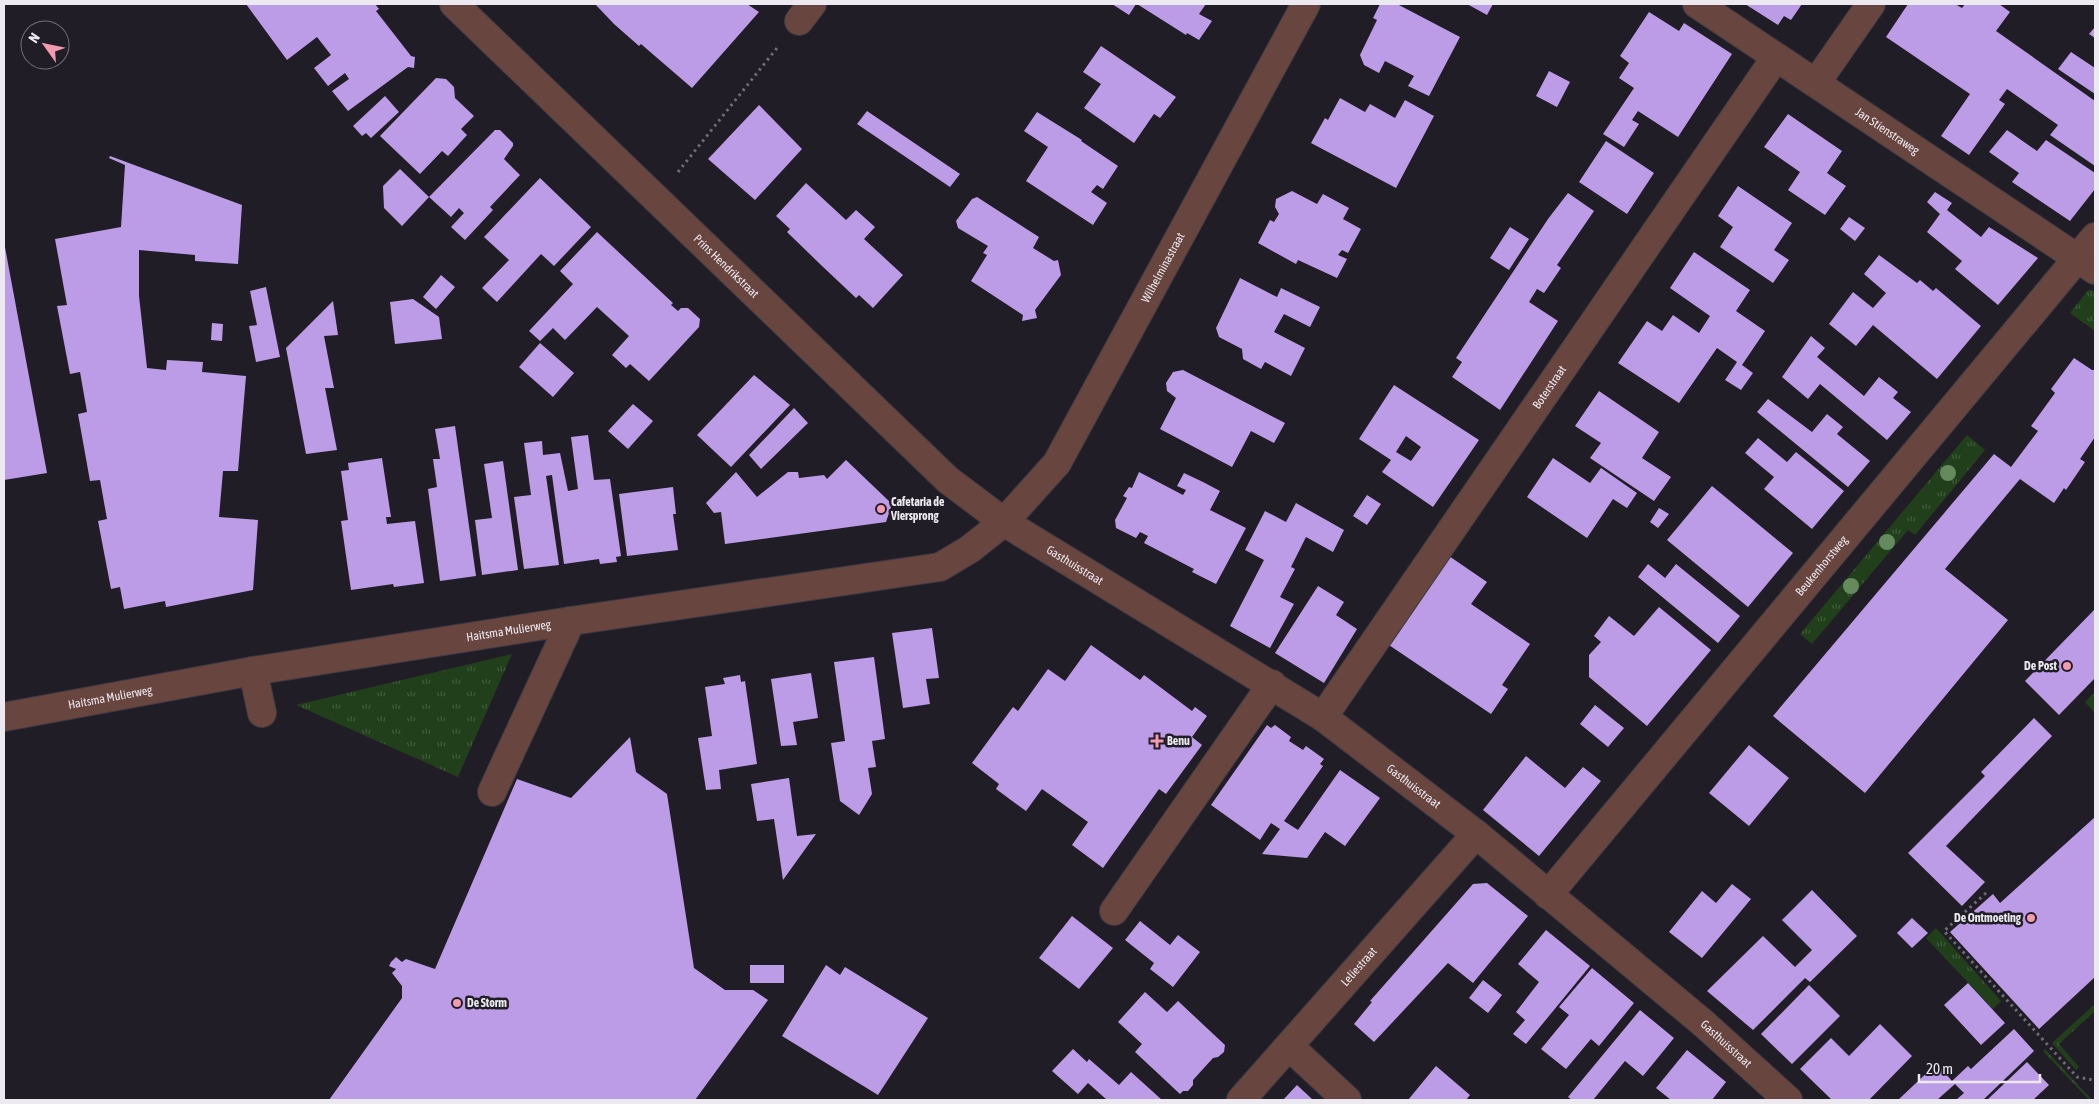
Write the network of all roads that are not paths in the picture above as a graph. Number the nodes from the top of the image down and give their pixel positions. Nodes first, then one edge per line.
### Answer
1 (454, 4) edge
2 (1306, 4) edge
3 (1697, 4) edge
4 (1871, 4) edge
5 (1776, 57) junction
6 (1816, 83) junction
7 (2090, 255) edge
8 (1004, 522) junction
9 (570, 620) junction
10 (253, 671) junction
11 (1272, 684) junction
12 (262, 713) dead end
13 (4, 717) edge
14 (1323, 718) junction
15 (492, 792) dead end
16 (1476, 834) junction
17 (1548, 895) junction
18 (1114, 911) dead end
19 (1290, 1048) junction
20 (1241, 1100) edge
21 (1347, 1100) edge
22 (1788, 1100) edge

1 - 8 street, Prins Hendrikstraat
2 - 8 street, Wilhelminastraat
3 - 5 street, Jan Stienstraweg
4 - 6 street
5 - 6 street, Jan Stienstraweg
5 - 14 street, Boterstraat
6 - 7 street, Jan Stienstraweg
7 - 17 street, Beukenhorstweg
8 - 9 street, Haitsma Mulierweg
8 - 11 street, Gasthuisstraat
9 - 10 street, Haitsma Mulierweg
9 - 15 street
10 - 12 street
10 - 13 street, Haitsma Mulierweg
11 - 14 street, Gasthuisstraat
11 - 18 street
14 - 16 street, Gasthuisstraat
16 - 17 street, Gasthuisstraat
16 - 19 street, Leliestraat
17 - 22 street, Gasthuisstraat
19 - 20 street, Leliestraat
19 - 21 street

